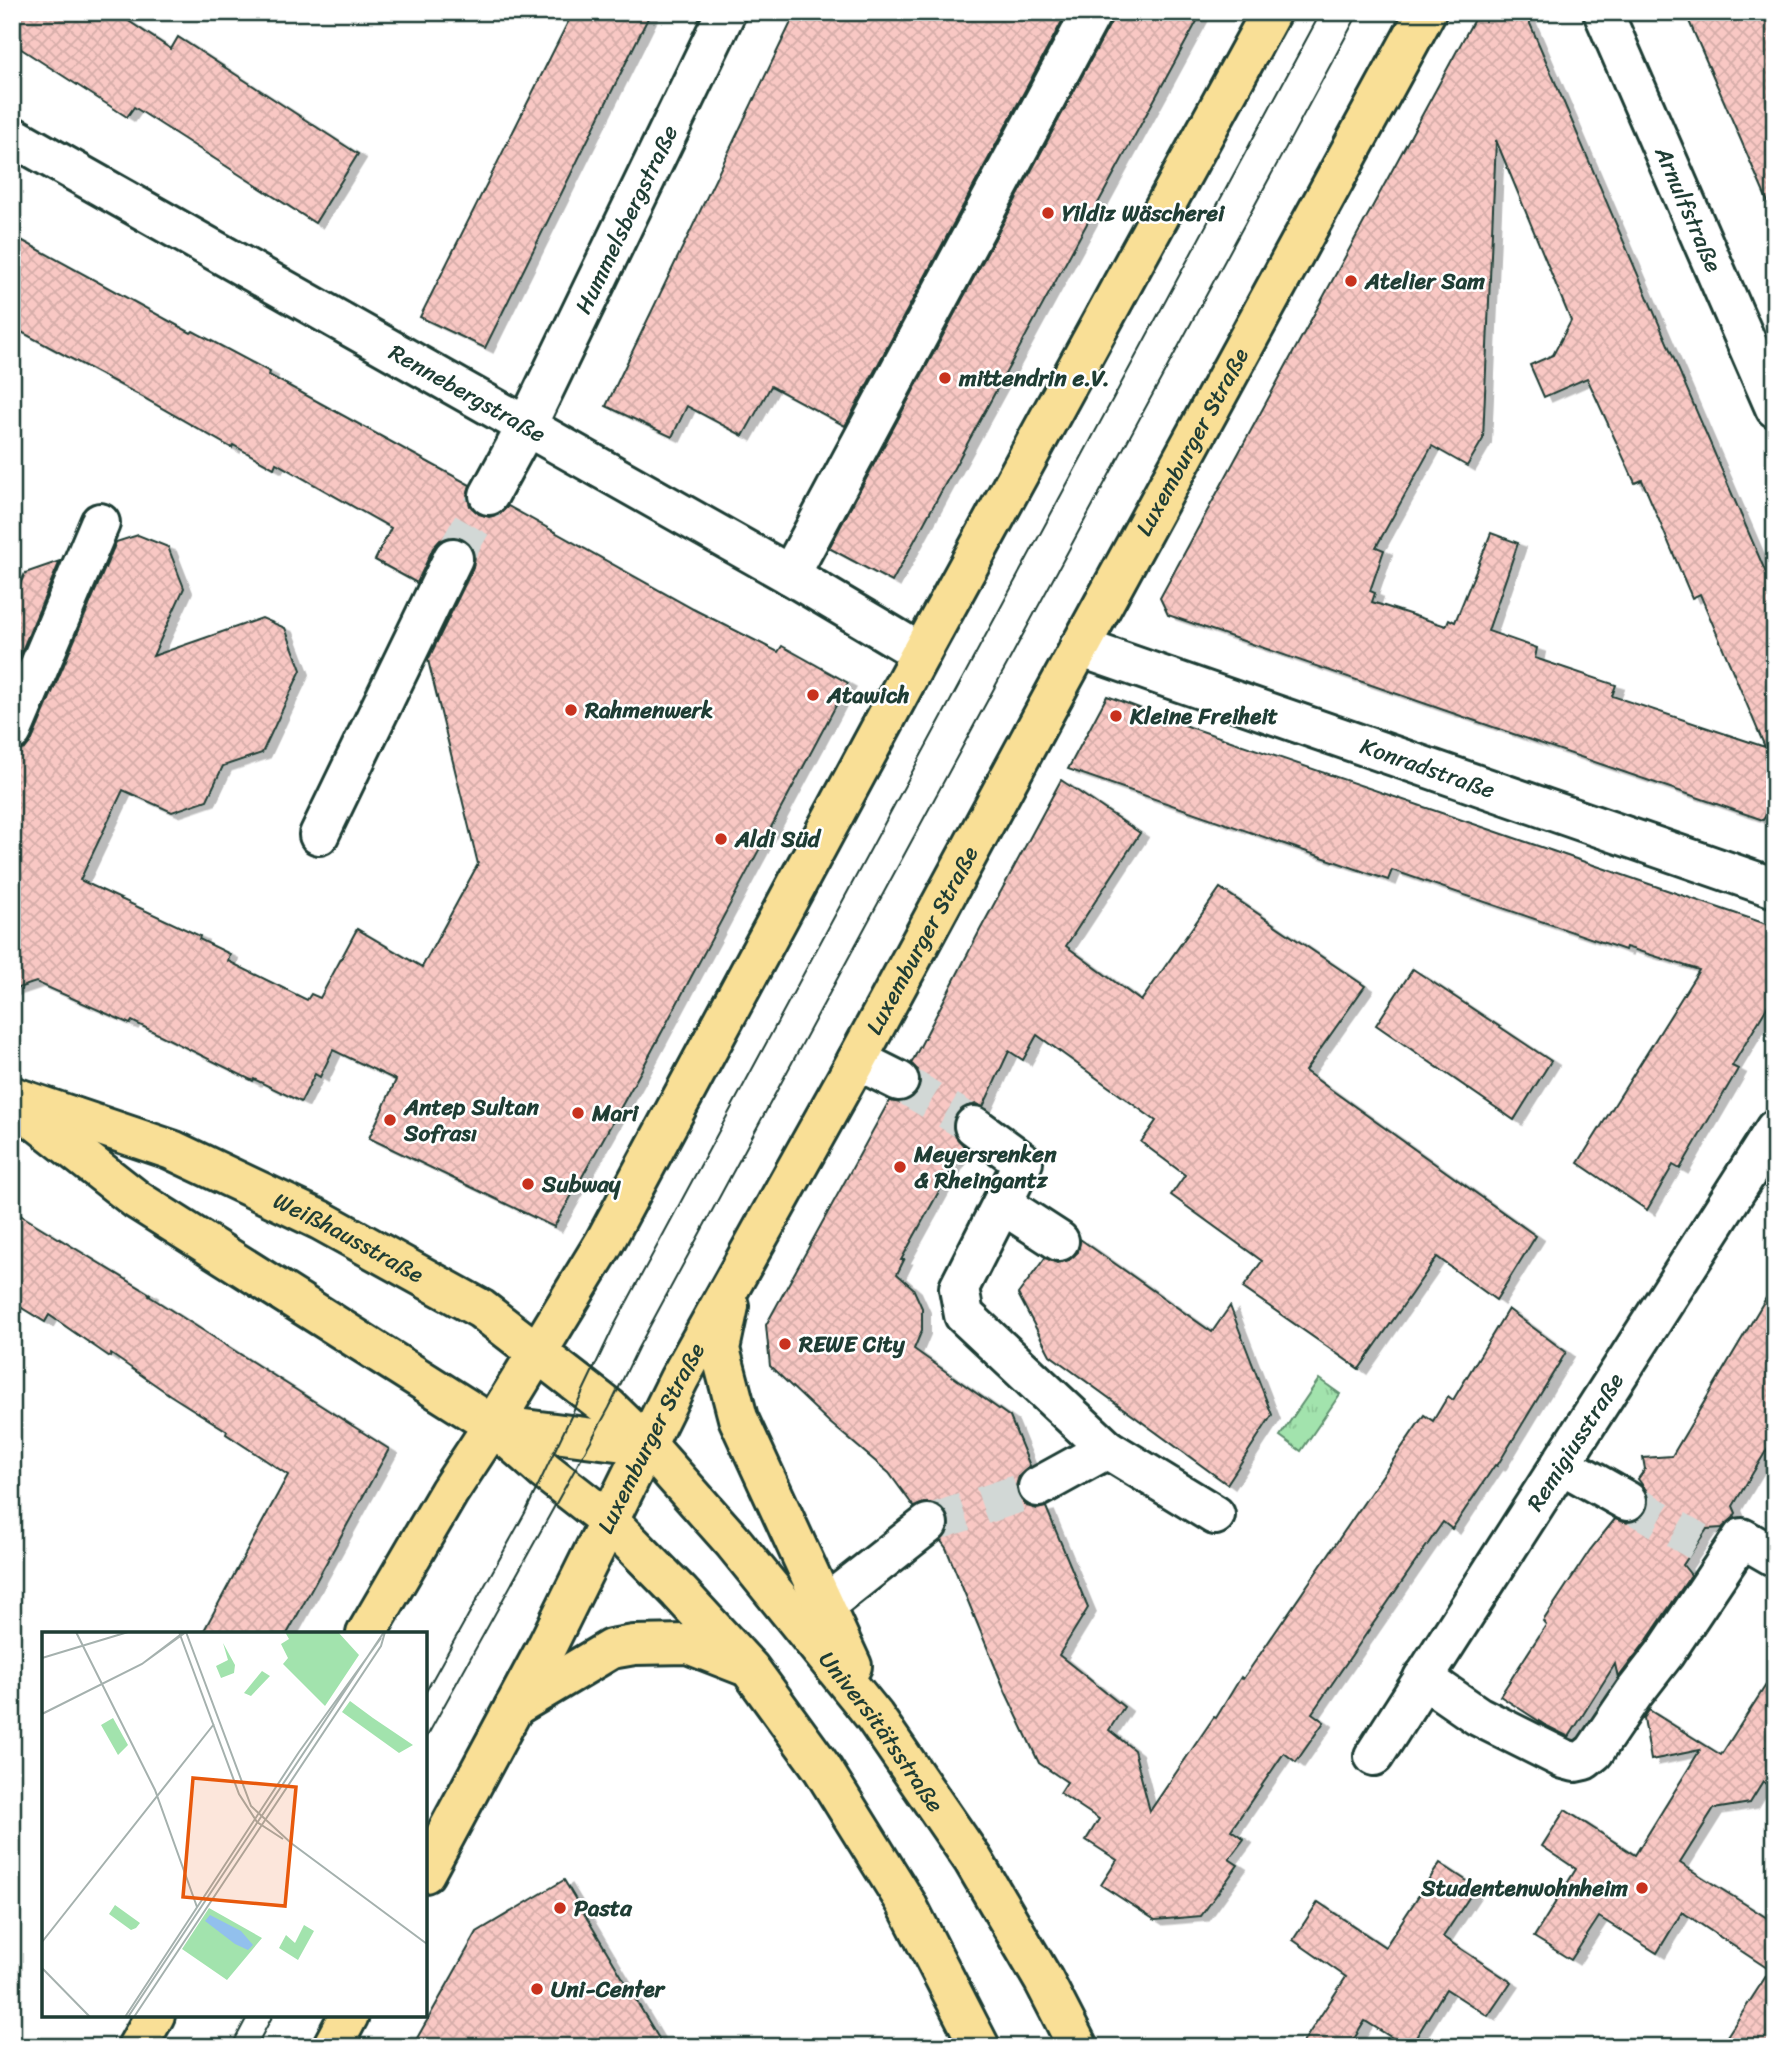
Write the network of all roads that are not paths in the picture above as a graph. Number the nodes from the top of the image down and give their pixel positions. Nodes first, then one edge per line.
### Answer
1 (726, 12) edge
2 (1092, 12) edge
3 (1271, 12) edge
4 (1426, 12) edge
5 (1603, 12) edge
6 (12, 136) edge
7 (1775, 408) edge
8 (526, 427) junction
9 (489, 495) tunnel mouth
10 (100, 523) dead end
11 (453, 558) tunnel mouth
12 (790, 575) junction
13 (1079, 647) junction
14 (921, 653) junction
15 (12, 731) edge
16 (319, 835) dead end
17 (1775, 888) edge
18 (857, 1060) junction
19 (899, 1081) tunnel mouth
20 (12, 1096) edge
21 (12, 1102) edge
22 (974, 1126) tunnel mouth
23 (1775, 1129) edge
24 (1002, 1204) junction
25 (1059, 1241) dead end
26 (734, 1280) junction
27 (537, 1353) junction
28 (493, 1425) junction
29 (647, 1446) junction
30 (1107, 1449) junction
31 (1561, 1464) junction
32 (1038, 1487) tunnel mouth
33 (1627, 1501) tunnel mouth
34 (1215, 1515) dead end
35 (609, 1521) junction
36 (928, 1524) tunnel mouth
37 (1775, 1557) edge
38 (824, 1606) junction
39 (367, 1632) edge
40 (750, 1668) junction
41 (1423, 1678) junction
42 (514, 1707) junction
43 (874, 1716) junction
44 (1374, 1756) dead end
45 (427, 1869) edge
46 (154, 2017) edge
47 (348, 2017) edge
48 (137, 2047) edge
49 (332, 2047) edge
50 (980, 2047) edge
51 (1078, 2047) edge

1 - 8 street, Hummelsbergstraße
2 - 12 street
3 - 14 main road
4 - 13 main road, Luxemburger Straße
5 - 7 street, Arnulfstraße
6 - 8 street, Rennebergstraße
8 - 9 street, Hummelsbergstraße
8 - 12 street, Rennebergstraße
10 - 15 street
11 - 16 street
12 - 14 street, Rennebergstraße
13 - 17 street, Konradstraße
13 - 18 main road, Luxemburger Straße
14 - 27 main road
18 - 19 street
18 - 26 main road, Luxemburger Straße
20 - 27 main road, Weißhausstraße
21 - 28 main road
22 - 24 street
23 - 31 street, Remigiusstraße
24 - 25 street
24 - 30 street
26 - 29 main road, Luxemburger Straße
26 - 38 main road
27 - 28 main road
27 - 29 main road, Weißhausstraße
28 - 29 main road
28 - 35 main road
28 - 39 main road
29 - 35 main road, Luxemburger Straße
29 - 43 main road, Universitätsstraße
30 - 32 street
30 - 34 street
31 - 33 street
31 - 41 street, Remigiusstraße
35 - 40 main road
35 - 42 main road, Luxemburger Straße
36 - 38 street
37 - 41 street
38 - 43 main road
40 - 42 main road
40 - 50 main road
41 - 44 street, Remigiusstraße
42 - 45 main road, Luxemburger Straße
43 - 51 main road, Universitätsstraße
46 - 48 main road
47 - 49 main road

